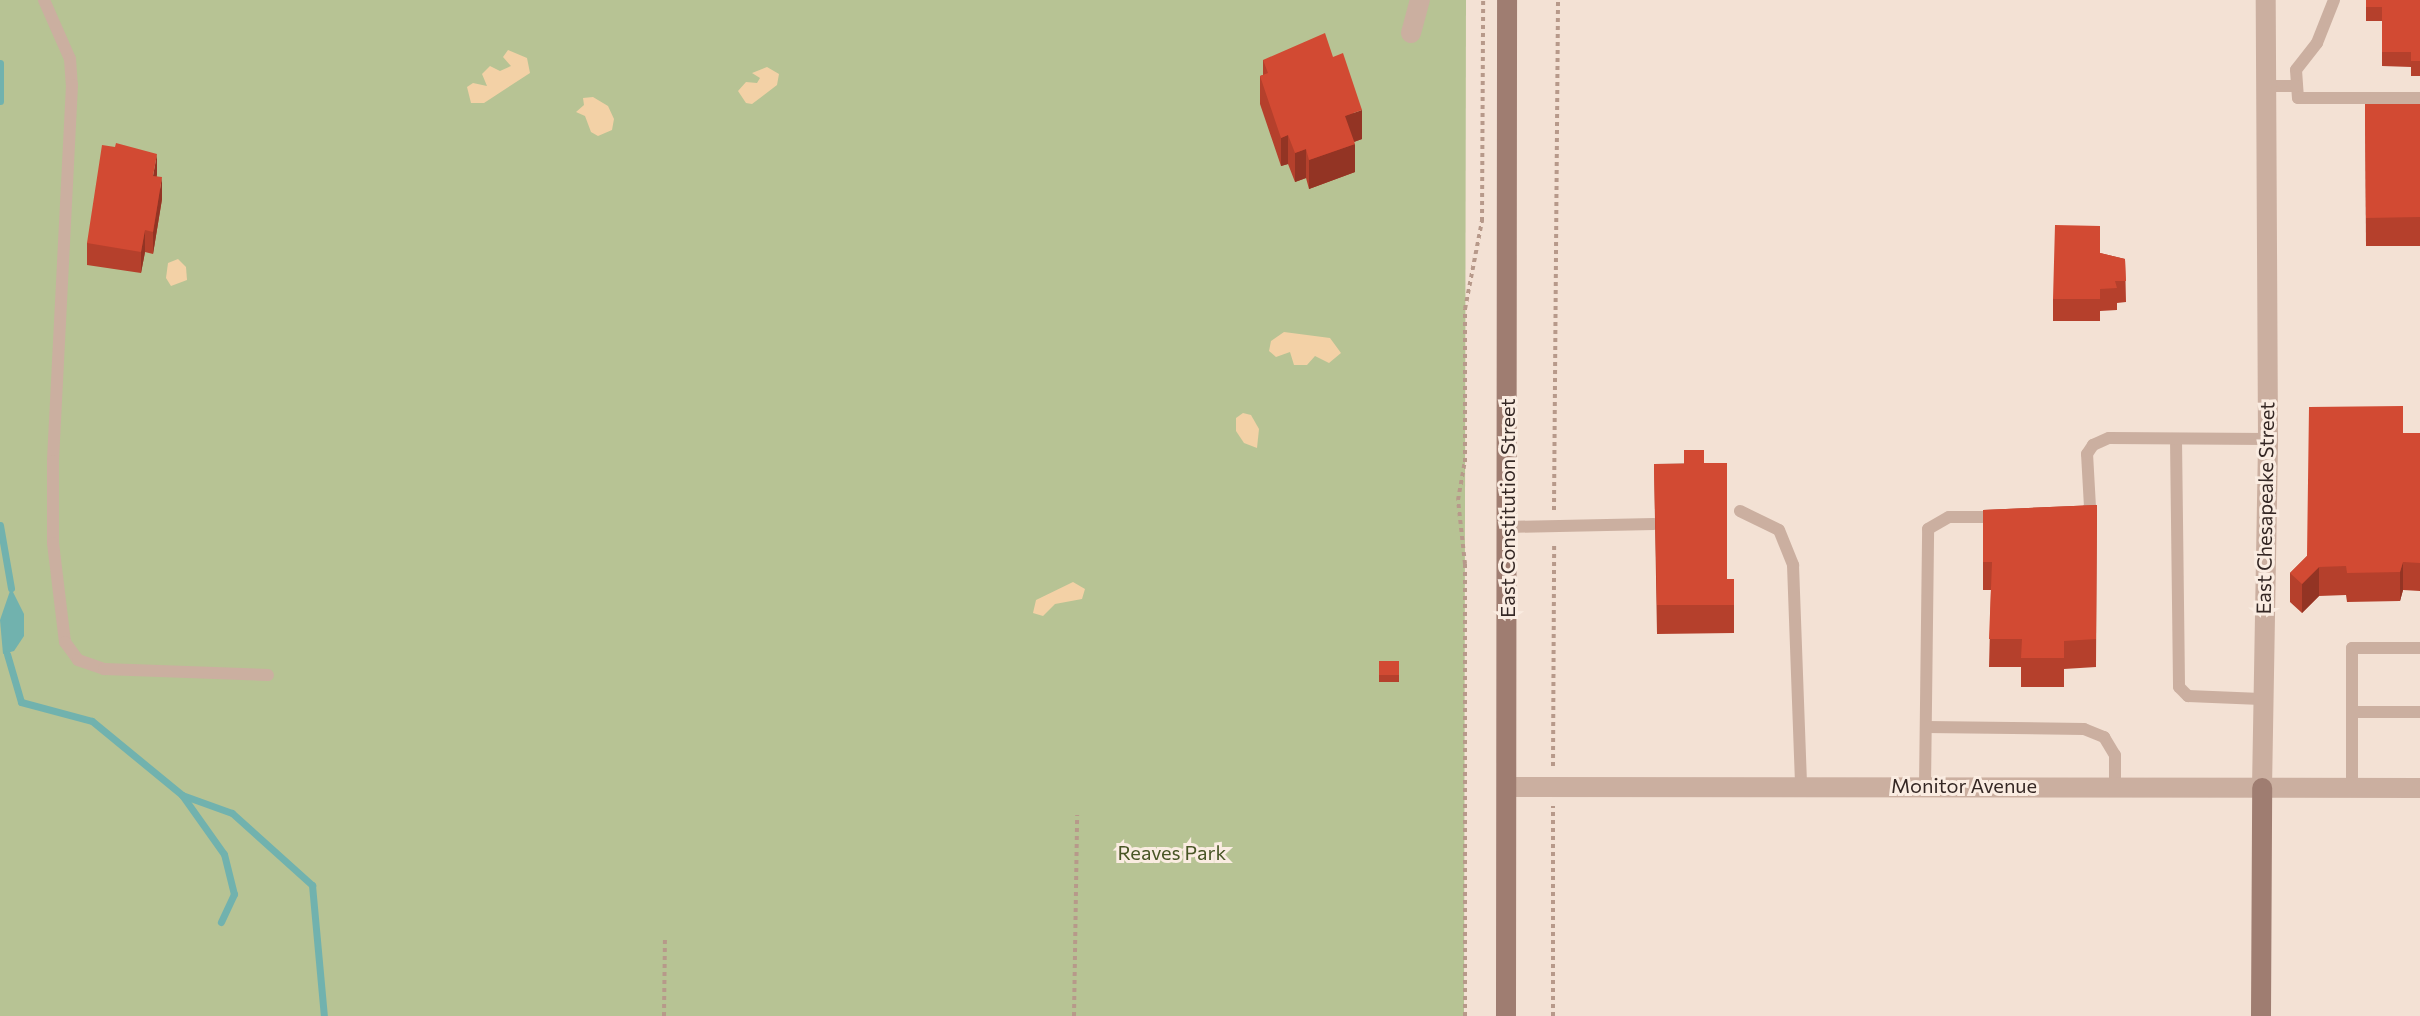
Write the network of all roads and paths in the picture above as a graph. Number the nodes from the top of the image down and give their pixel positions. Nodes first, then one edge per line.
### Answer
1 (44, 0) edge
2 (1420, 0) edge
3 (1483, 0) edge
4 (1507, 0) edge
5 (2266, 0) edge
6 (2334, 0) edge
7 (1411, 33) dead end
8 (2266, 86) junction
9 (2297, 86) junction
10 (2420, 98) edge
11 (2176, 439) junction
12 (2268, 439) junction
13 (1740, 511) dead end
14 (2007, 517) edge
15 (2065, 518) edge
16 (1654, 524) edge
17 (1507, 527) junction
18 (2420, 648) edge
19 (268, 675) dead end
20 (2261, 699) junction
21 (2352, 712) junction
22 (2420, 712) edge
23 (1926, 727) junction
24 (2115, 785) junction
25 (1801, 786) junction
26 (1925, 786) junction
27 (1507, 787) junction
28 (2352, 787) junction
29 (2262, 788) junction
30 (2420, 788) edge
31 (1077, 815) dead end
32 (665, 937) dead end
33 (664, 1016) edge
34 (1074, 1016) edge
35 (1465, 1016) edge
36 (1506, 1016) edge
37 (2261, 1016) edge

1 - 19 lane
2 - 7 street
3 - 35 path
4 - 17 main road, East Constitution Street
5 - 8 street, East Chesapeake Street
6 - 9 lane
8 - 9 lane
8 - 12 street, East Chesapeake Street
9 - 10 lane
11 - 12 lane
11 - 15 lane
11 - 20 lane
12 - 20 street, East Chesapeake Street
13 - 25 lane
14 - 23 lane
16 - 17 lane
17 - 27 main road, East Constitution Street
18 - 21 lane
20 - 29 street, East Chesapeake Street
21 - 22 lane
21 - 28 lane
23 - 24 lane
23 - 26 lane
24 - 26 street, Monitor Avenue
24 - 29 street, Monitor Avenue
25 - 26 street, Monitor Avenue
25 - 27 street, Monitor Avenue
27 - 36 main road, East Constitution Street
28 - 29 street, Monitor Avenue
28 - 30 street, Monitor Avenue
29 - 37 main road, East Chesapeake Street
31 - 34 path
32 - 33 path

